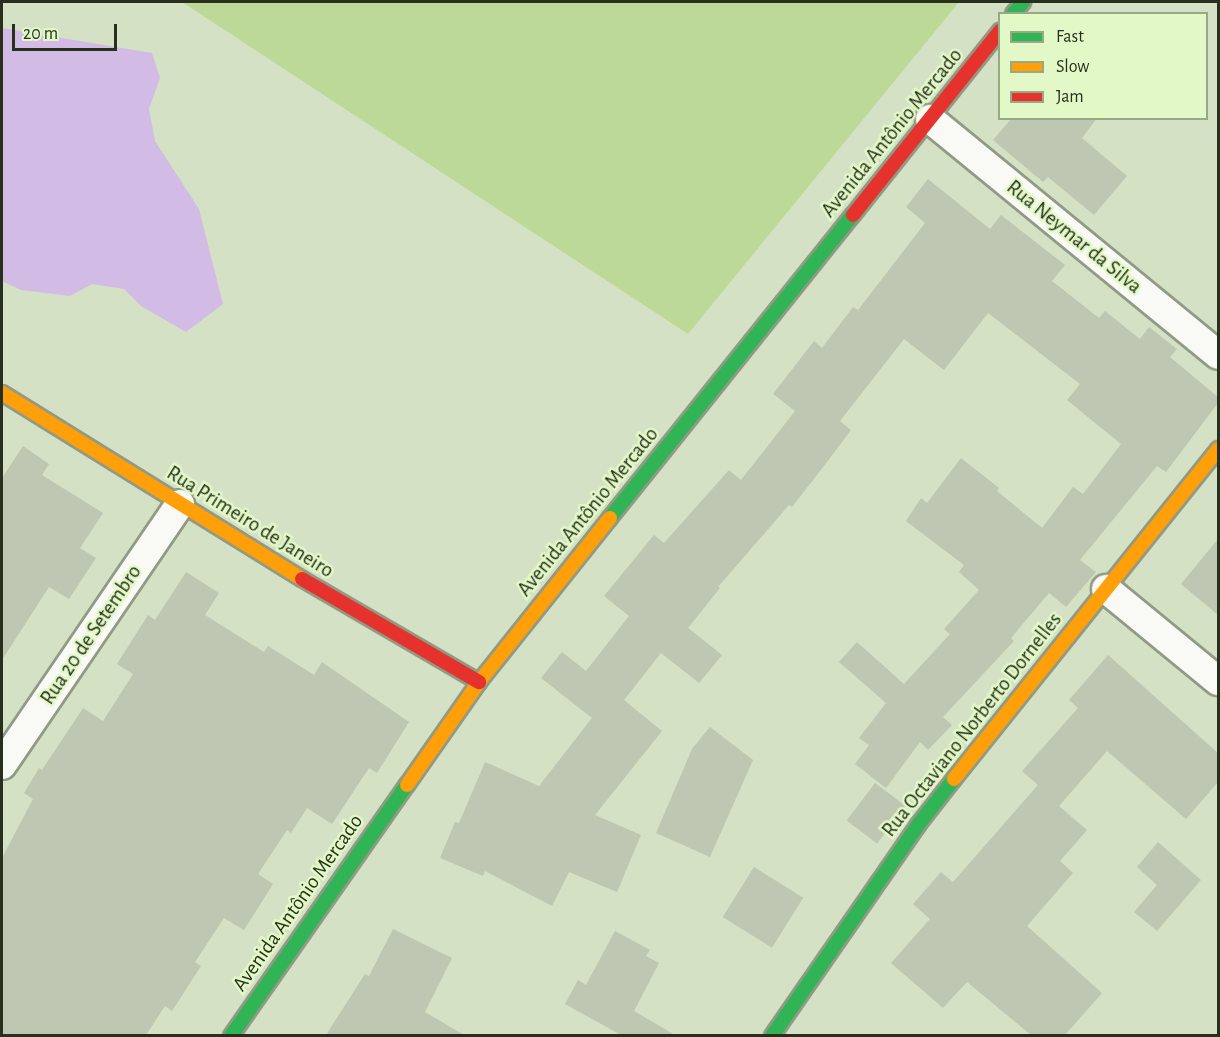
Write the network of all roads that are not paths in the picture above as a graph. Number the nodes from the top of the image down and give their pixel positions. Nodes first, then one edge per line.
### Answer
1 (998, 32) edge
2 (930, 119) junction
3 (1218, 355) edge
4 (2, 393) edge
5 (1218, 448) edge
6 (180, 504) junction
7 (1106, 589) junction
8 (1218, 681) edge
9 (479, 682) junction
10 (2, 765) edge
11 (231, 1035) edge
12 (772, 1035) edge

1 - 2 street, Avenida Antônio Mercado
2 - 3 street, Rua Neymar da Silva
2 - 9 street, Avenida Antônio Mercado
4 - 6 street, Rua Primeiro de Janeiro
5 - 7 street, Rua Octaviano Norberto Dornelles
6 - 9 street, Rua Primeiro de Janeiro
6 - 10 street, Rua 20 de Setembro
7 - 8 street
7 - 12 street, Rua Octaviano Norberto Dornelles
9 - 11 street, Avenida Antônio Mercado

